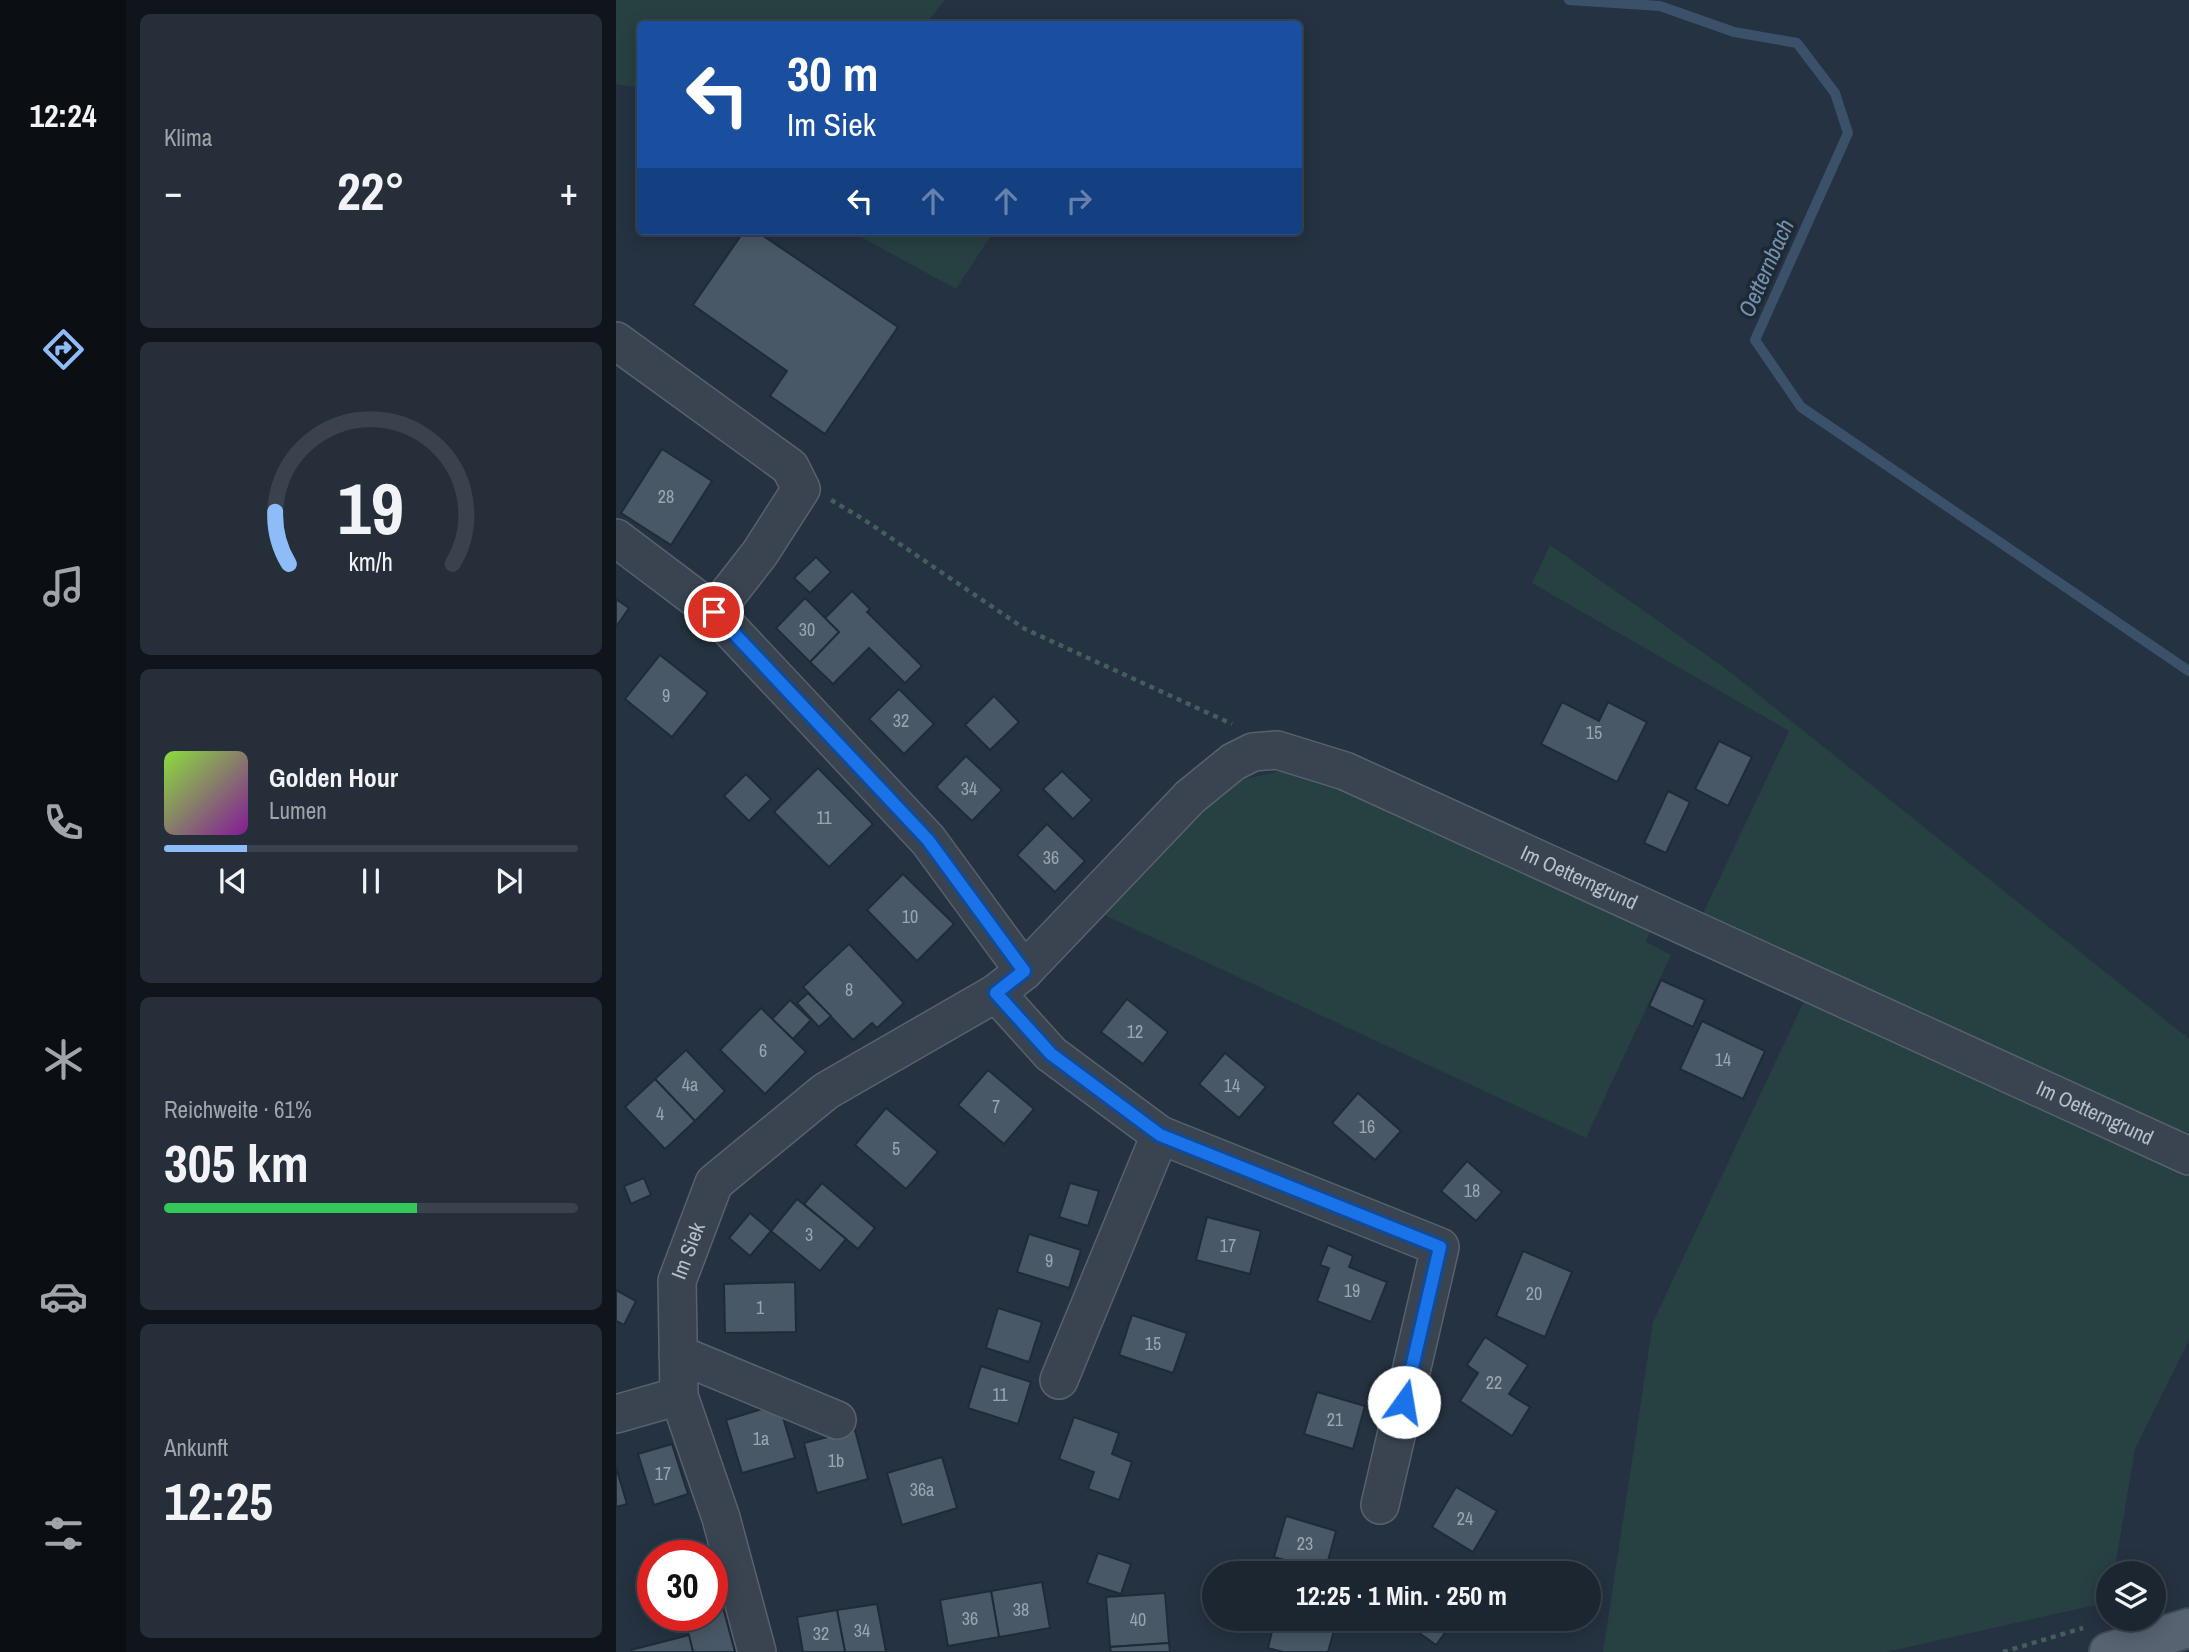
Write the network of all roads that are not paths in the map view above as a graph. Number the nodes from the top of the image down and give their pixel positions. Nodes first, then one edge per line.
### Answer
1 (616, 341) edge
2 (616, 538) edge
3 (714, 612) junction
4 (1024, 971) junction
5 (996, 993) junction
6 (1160, 1135) junction
7 (2189, 1156) edge
8 (678, 1354) junction
9 (1059, 1380) dead end
10 (679, 1396) junction
11 (616, 1414) edge
12 (837, 1420) dead end
13 (1380, 1505) dead end
14 (2189, 1628) edge
15 (2099, 1639) edge
16 (757, 1652) edge

1 - 3 street
2 - 3 street
3 - 4 street
4 - 5 street, Im Siek
4 - 7 street, Im Oetterngrund
5 - 6 street
5 - 8 street, Im Siek
6 - 9 street
6 - 13 street
8 - 10 street, Im Siek
8 - 12 street
10 - 11 street
10 - 16 street, Im Siek
14 - 15 main road

